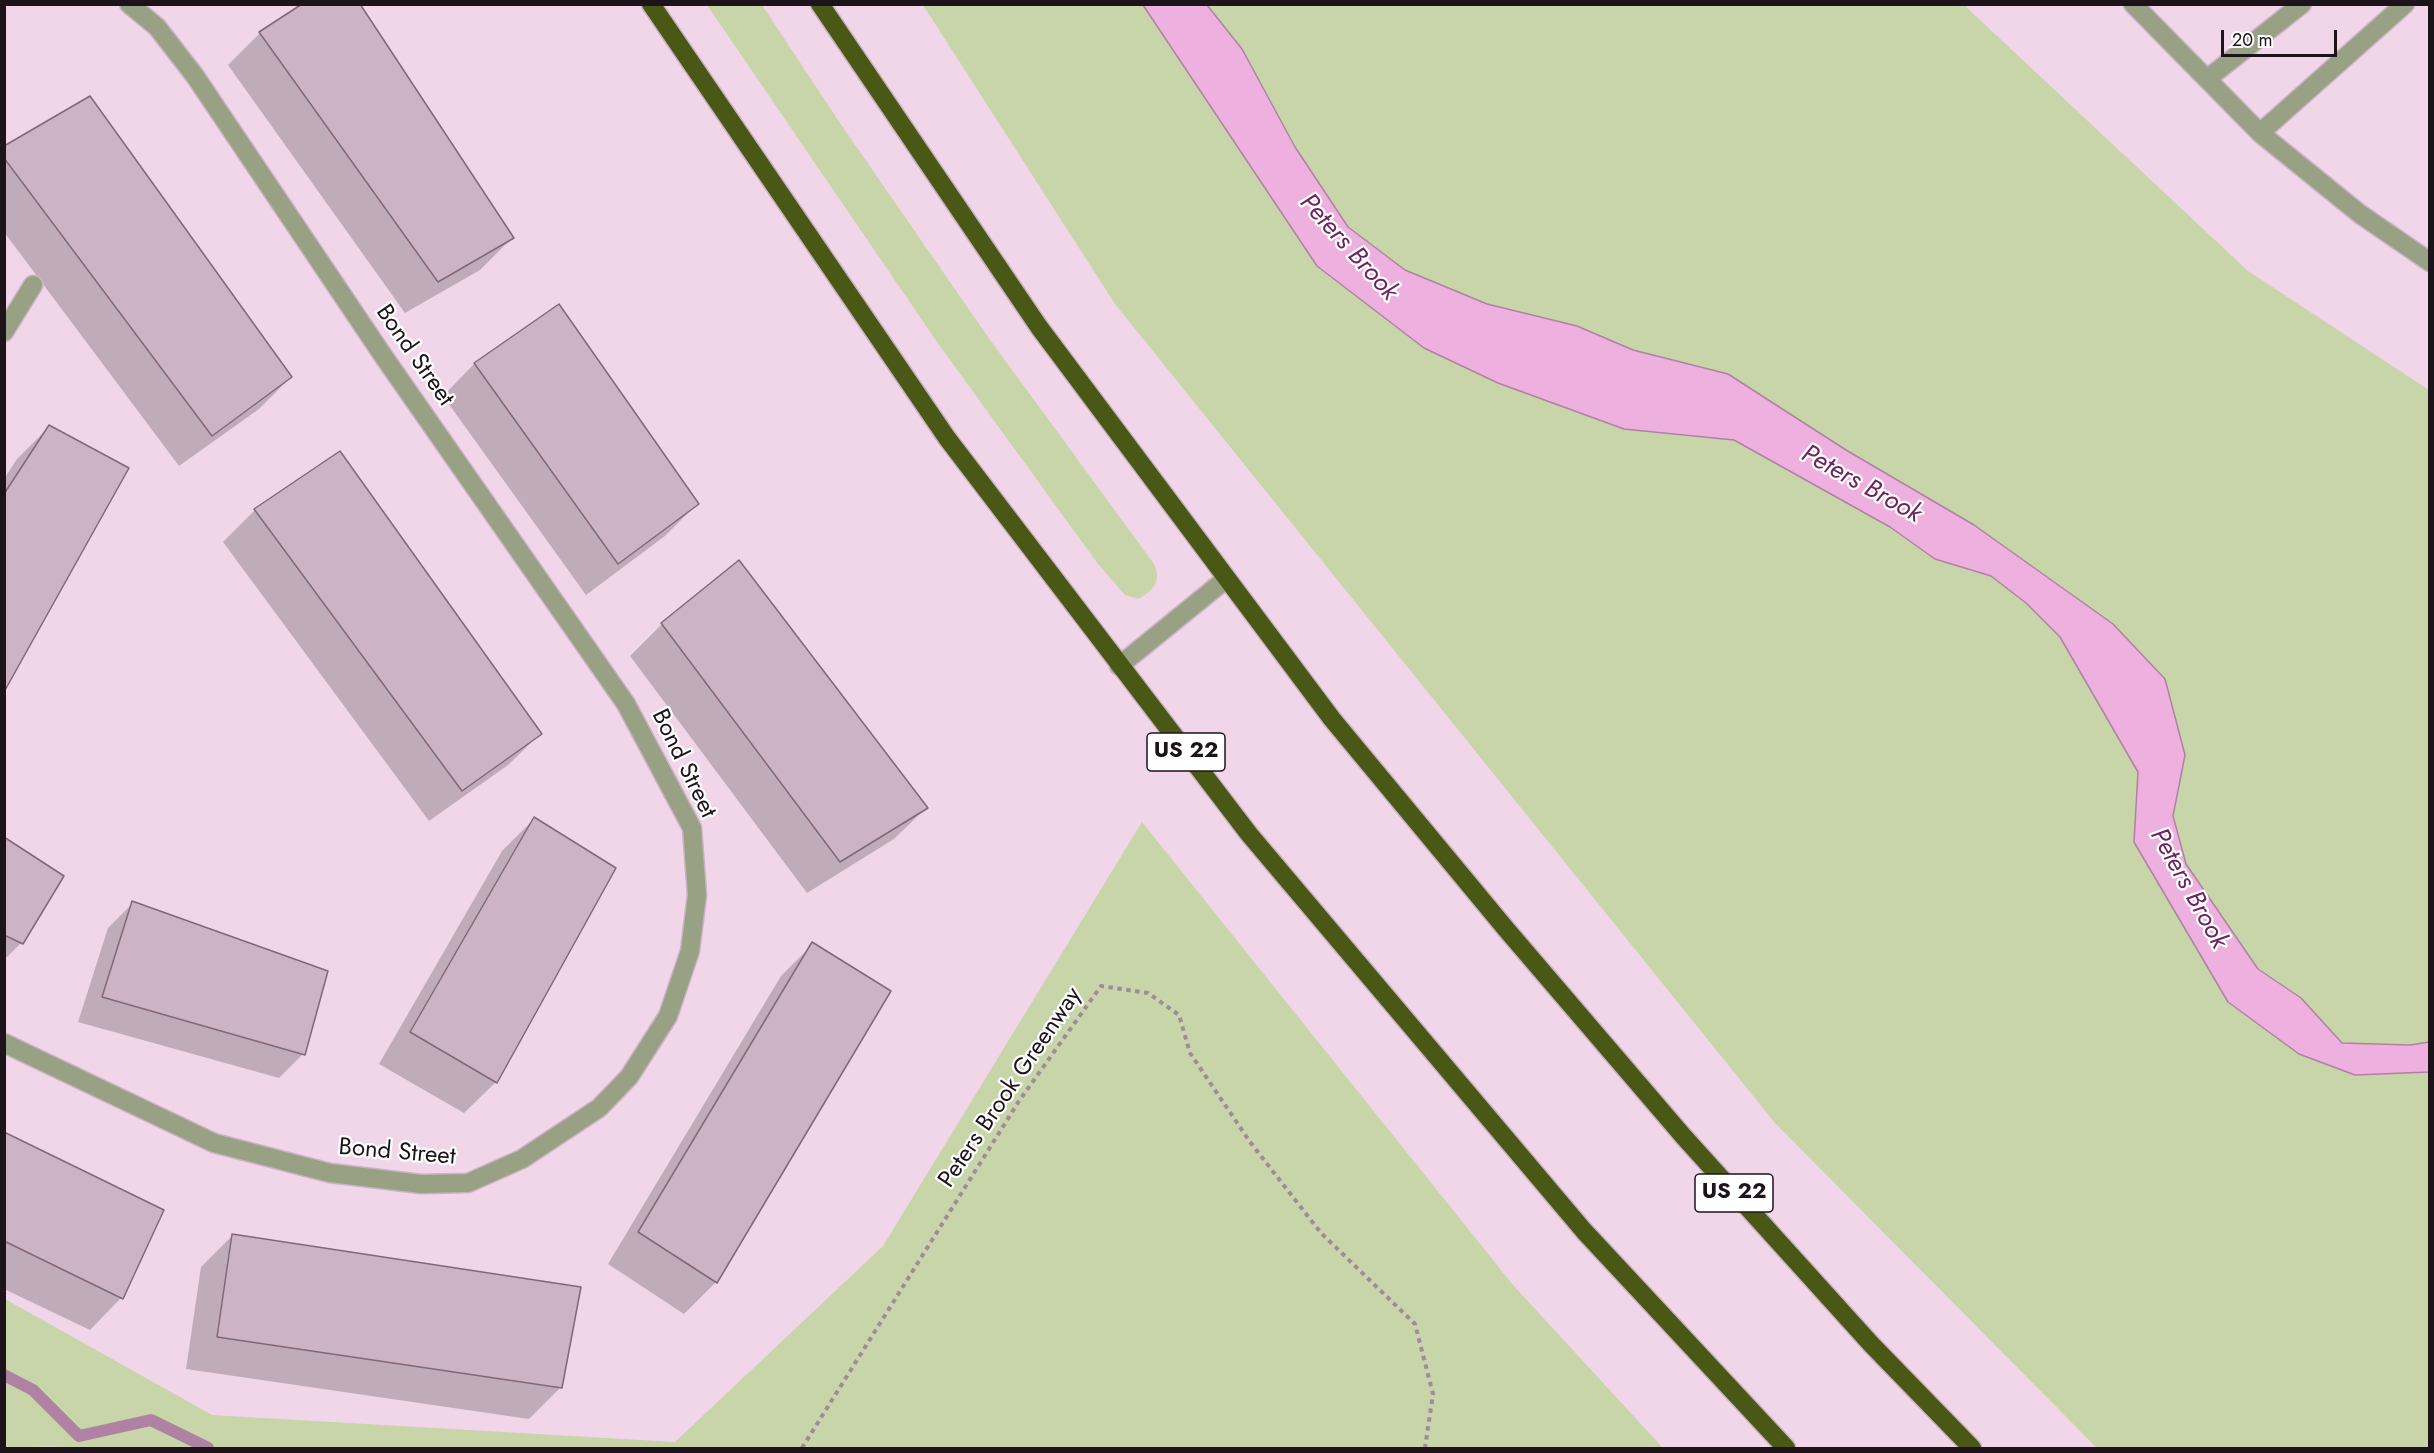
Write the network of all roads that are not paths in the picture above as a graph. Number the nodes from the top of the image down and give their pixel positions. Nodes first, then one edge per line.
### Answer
1 (129, 4) edge
2 (651, 4) edge
3 (820, 4) edge
4 (2133, 4) edge
5 (2302, 4) edge
6 (2399, 7) edge
7 (2208, 79) junction
8 (2260, 133) junction
9 (2430, 262) edge
10 (33, 285) dead end
11 (4, 332) edge
12 (1226, 579) junction
13 (1119, 666) junction
14 (4, 1044) edge
15 (1786, 1449) edge
16 (1972, 1449) edge

1 - 14 street, Bond Street
2 - 13 highway, US 22
3 - 12 highway, US 22
4 - 7 street
5 - 7 street
6 - 8 street
7 - 8 street
8 - 9 street
10 - 11 street
12 - 13 street
12 - 16 highway, US 22
13 - 15 highway, US 22

